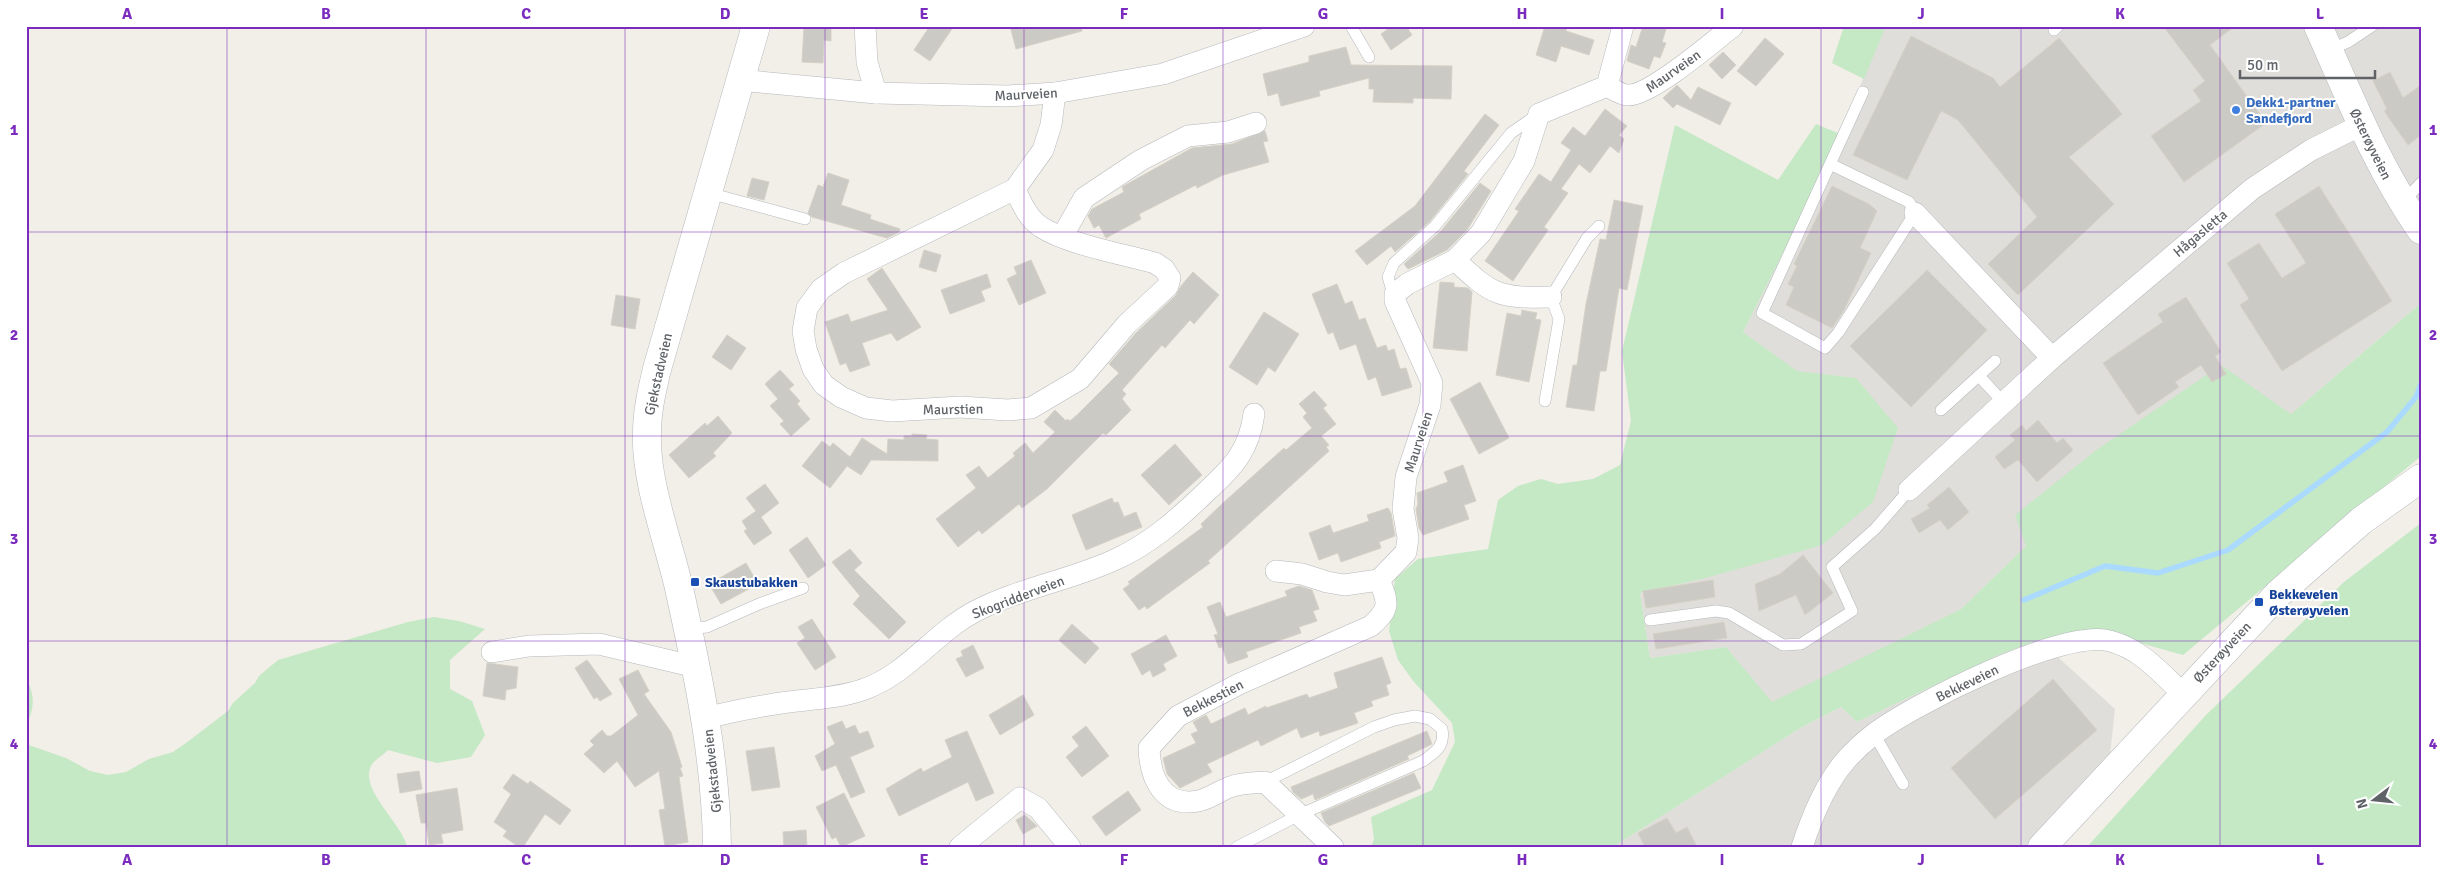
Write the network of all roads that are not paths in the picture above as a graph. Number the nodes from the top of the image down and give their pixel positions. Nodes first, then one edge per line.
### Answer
1 (756, 26) edge
2 (865, 26) edge
3 (1304, 26) edge
4 (1351, 26) edge
5 (1623, 26) edge
6 (1733, 26) edge
7 (2372, 26) edge
8 (2325, 34) edge
9 (1369, 57) dead end
10 (739, 80) junction
11 (1607, 86) junction
12 (1863, 92) dead end
13 (876, 93) junction
14 (1055, 93) junction
15 (1539, 114) junction
16 (1256, 123) dead end
17 (2361, 125) junction
18 (1830, 164) junction
19 (2421, 183) edge
20 (1014, 189) junction
21 (720, 196) dead end
22 (2402, 203) junction
23 (1915, 214) junction
24 (805, 219) dead end
25 (1600, 226) dead end
26 (2421, 230) edge
27 (1062, 237) junction
28 (1455, 260) junction
29 (1551, 297) junction
30 (1395, 300) junction
31 (2052, 358) junction
32 (1995, 361) dead end
33 (1979, 376) junction
34 (1545, 401) dead end
35 (2003, 402) junction
36 (1941, 410) dead end
37 (1254, 414) dead end
38 (2421, 478) edge
39 (1909, 490) joint
40 (1276, 571) dead end
41 (1379, 580) junction
42 (803, 588) dead end
43 (1650, 620) dead end
44 (688, 629) junction
45 (492, 652) dead end
46 (696, 667) junction
47 (2183, 694) junction
48 (706, 718) junction
49 (1874, 734) junction
50 (1265, 782) junction
51 (1903, 784) dead end
52 (1301, 814) junction
53 (718, 847) edge
54 (960, 847) edge
55 (1070, 847) edge
56 (1237, 847) edge
57 (1333, 847) edge
58 (1802, 847) edge
59 (2042, 847) edge

1 - 10 street, Gjekstadveien
2 - 13 street
3 - 14 street, Maurveien
4 - 9 lane
5 - 11 street
6 - 11 street, Maurveien
7 - 8 lane
8 - 17 street, Østerøyveien
10 - 13 street, Maurveien
10 - 44 street, Gjekstadveien
11 - 15 street, Maurveien
12 - 18 lane
13 - 14 street, Maurveien
14 - 20 street, Maurstien
15 - 28 street
15 - 30 lane, Maurveien
16 - 27 street
17 - 22 street, Østerøyveien
17 - 31 street, Hågasletta
18 - 23 lane
18 - 23 lane
19 - 22 lane
20 - 27 street, Maurstien
20 - 27 street, Maurstien
21 - 24 lane
22 - 26 street, Østerøyveien
23 - 31 street
25 - 29 lane
28 - 29 street
28 - 30 street
29 - 34 lane
30 - 41 street, Maurveien
31 - 35 street, Hågasletta
32 - 33 lane
33 - 35 lane
33 - 36 lane
35 - 39 street, Hågasletta
37 - 48 street, Skogridderveien
38 - 47 street, Østerøyveien
39 - 43 lane
40 - 41 street
41 - 50 street, Bekkestien
42 - 44 lane
44 - 46 street, Gjekstadveien
45 - 46 street
46 - 48 street, Gjekstadveien
47 - 49 street, Bekkeveien
47 - 59 street, Østerøyveien
48 - 53 street, Gjekstadveien
49 - 51 lane
49 - 58 street, Bekkeveien
50 - 52 street
50 - 52 lane
52 - 56 lane
52 - 57 street
54 - 55 street

